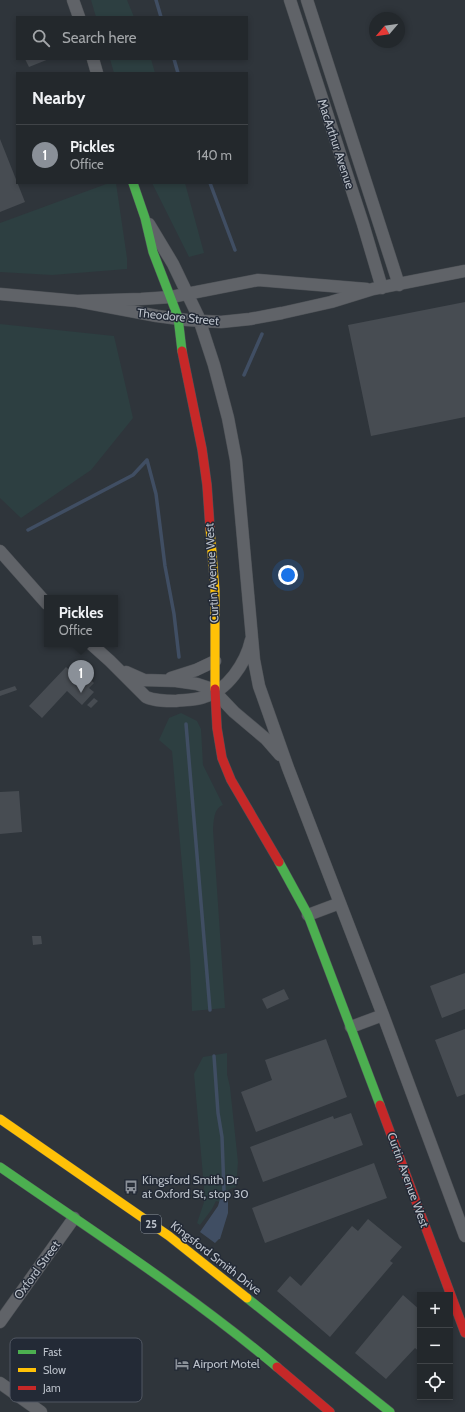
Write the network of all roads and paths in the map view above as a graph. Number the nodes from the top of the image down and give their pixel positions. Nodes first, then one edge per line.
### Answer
1 (73, 0) edge
2 (290, 0) edge
3 (307, 0) edge
4 (79, 16) edge
5 (92, 60) edge
6 (97, 72) edge
7 (133, 184) edge
8 (145, 218) junction
9 (465, 271) edge
10 (399, 285) junction
11 (377, 288) junction
12 (0, 294) edge
13 (188, 294) junction
14 (171, 297) junction
15 (77, 301) junction
16 (179, 319) junction
17 (200, 321) junction
18 (0, 551) edge
19 (44, 601) edge
20 (252, 631) junction
21 (94, 647) edge
22 (110, 661) junction
23 (215, 661) junction
24 (158, 680) junction
25 (215, 692) junction
26 (288, 768) junction
27 (340, 904) junction
28 (308, 915) junction
29 (383, 1015) junction
30 (351, 1027) junction
31 (0, 1119) edge
32 (0, 1167) edge
33 (74, 1218) junction
34 (465, 1236) edge
35 (0, 1322) edge
36 (465, 1333) edge
37 (0, 1383) edge
38 (10, 1390) edge
39 (27, 1402) edge
40 (41, 1412) edge
41 (330, 1412) edge
42 (390, 1412) edge

1 - 4 street
2 - 11 street, MacArthur Avenue
3 - 10 street, MacArthur Avenue
5 - 6 street
7 - 8 main road, Curtin Avenue West
8 - 13 street, Curtin Avenue West
8 - 14 main road, Curtin Avenue West
9 - 10 street, Theodore Street
10 - 11 street, Theodore Street
11 - 13 street, Theodore Street
11 - 17 street, Theodore Street
12 - 15 street, Theodore Street
13 - 14 street, Theodore Street
13 - 17 street, Curtin Avenue West
14 - 15 street, Theodore Street
14 - 16 main road, Curtin Avenue West
15 - 16 street, Theodore Street
16 - 17 street, Theodore Street
16 - 23 main road, Curtin Avenue West
17 - 20 street, Curtin Avenue West
18 - 19 street
20 - 25 street
20 - 26 street, Curtin Avenue West
21 - 22 street
22 - 24 street
22 - 25 street
23 - 24 street
23 - 25 main road, Curtin Avenue West
24 - 25 street
25 - 26 street
25 - 28 main road, Curtin Avenue West
26 - 27 street, Curtin Avenue West
27 - 28 street
27 - 29 street, Curtin Avenue West
28 - 30 main road, Curtin Avenue West
29 - 30 street
29 - 34 street, Curtin Avenue West
30 - 36 main road, Curtin Avenue West
31 - 42 main road, Kingsford Smith Drive / 25
32 - 33 main road
33 - 35 street, Oxford Street
33 - 41 main road
37 - 38 street
39 - 40 street

